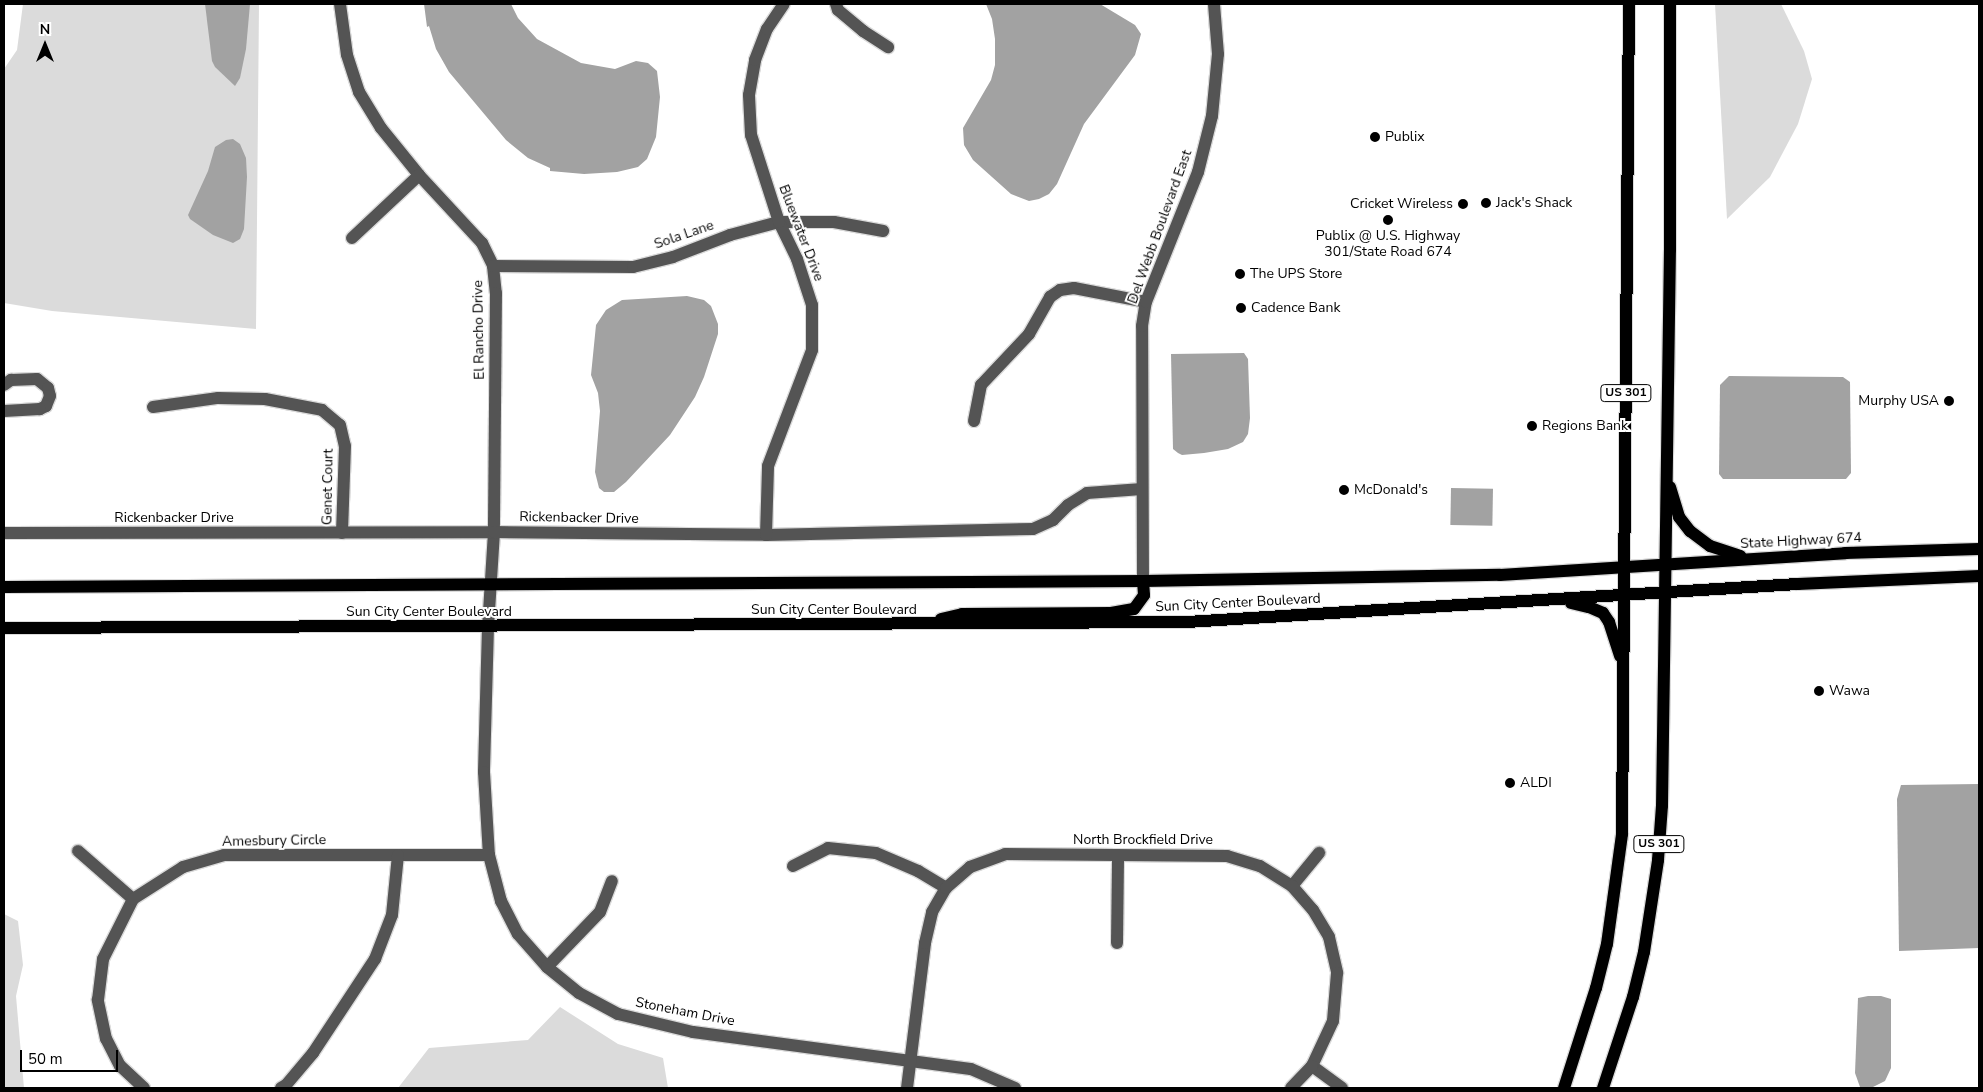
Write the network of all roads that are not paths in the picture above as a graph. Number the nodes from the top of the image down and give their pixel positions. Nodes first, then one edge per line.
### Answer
1 (340, 4) edge
2 (784, 4) edge
3 (836, 4) edge
4 (1214, 4) edge
5 (1629, 4) edge
6 (1670, 4) edge
7 (888, 46) dead end
8 (419, 175) junction
9 (779, 222) junction
10 (884, 231) dead end
11 (352, 238) dead end
12 (493, 266) junction
13 (1146, 302) junction
14 (4, 385) edge
15 (153, 408) dead end
16 (4, 410) edge
17 (974, 421) dead end
18 (1667, 477) junction
19 (1142, 489) junction
20 (494, 532) junction
21 (4, 533) edge
22 (342, 533) junction
23 (766, 535) junction
24 (1979, 549) edge
25 (1747, 559) junction
26 (1664, 563) junction
27 (1625, 567) junction
28 (1979, 576) edge
29 (1143, 581) junction
30 (493, 585) junction
31 (4, 587) edge
32 (1664, 592) junction
33 (1624, 595) junction
34 (1557, 600) junction
35 (917, 625) junction
36 (488, 627) junction
37 (4, 628) edge
38 (1624, 671) junction
39 (78, 851) dead end
40 (1319, 853) dead end
41 (398, 855) junction
42 (489, 855) junction
43 (1118, 855) junction
44 (793, 866) dead end
45 (612, 881) dead end
46 (1292, 886) junction
47 (946, 888) junction
48 (133, 899) junction
49 (1117, 943) dead end
50 (547, 967) junction
51 (912, 1061) junction
52 (1312, 1066) junction
53 (144, 1088) edge
54 (281, 1088) edge
55 (907, 1088) edge
56 (1015, 1088) edge
57 (1291, 1088) edge
58 (1342, 1088) edge
59 (1564, 1088) edge
60 (1603, 1088) edge

1 - 8 street, El Rancho Drive
2 - 9 street, Bluewater Drive
3 - 7 street
4 - 13 street, Del Webb Boulevard East
5 - 27 main road, US 301
6 - 18 main road, US 301
8 - 11 street
8 - 12 street, El Rancho Drive
9 - 10 street, Sola Lane
9 - 12 street, Sola Lane
9 - 23 street, Bluewater Drive
12 - 20 street, El Rancho Drive
13 - 17 street
13 - 19 street, Del Webb Boulevard East
14 - 16 street
15 - 22 street, Genet Court
18 - 25 main road
18 - 26 main road, US 301
19 - 23 street, Rickenbacker Drive
19 - 29 street, Del Webb Boulevard East
20 - 22 street, Rickenbacker Drive
20 - 23 street, Rickenbacker Drive
20 - 30 street, El Rancho Drive
21 - 22 street, Rickenbacker Drive
24 - 25 main road, State Highway 674
25 - 26 main road, State Highway 674
26 - 27 main road, State Highway 674
26 - 32 main road, US 301
27 - 29 main road, Sun City Center Boulevard
27 - 33 main road, US 301
28 - 32 main road
29 - 30 main road, Sun City Center Boulevard
29 - 35 main road
30 - 31 main road, Sun City Center Boulevard
30 - 36 street, Stoneham Drive
32 - 33 main road, Sun City Center Boulevard
32 - 60 main road, US 301
33 - 34 main road, Sun City Center Boulevard
33 - 38 main road, US 301
34 - 35 main road, Sun City Center Boulevard
34 - 38 main road
35 - 36 main road, Sun City Center Boulevard
36 - 37 main road, Sun City Center Boulevard
36 - 42 street, Stoneham Drive
38 - 59 main road, US 301
39 - 48 street
40 - 46 street
41 - 42 street, Amesbury Circle
41 - 48 street, Amesbury Circle
41 - 54 street
42 - 50 street, Stoneham Drive
43 - 46 street, North Brockfield Drive
43 - 47 street, North Brockfield Drive
43 - 49 street
44 - 47 street
45 - 50 street
46 - 52 street, North Brockfield Drive
47 - 51 street, North Brockfield Drive
48 - 53 street
50 - 51 street, Stoneham Drive
51 - 55 street, North Brockfield Drive
51 - 56 street, Stoneham Drive
52 - 57 street, North Brockfield Drive
52 - 58 street

